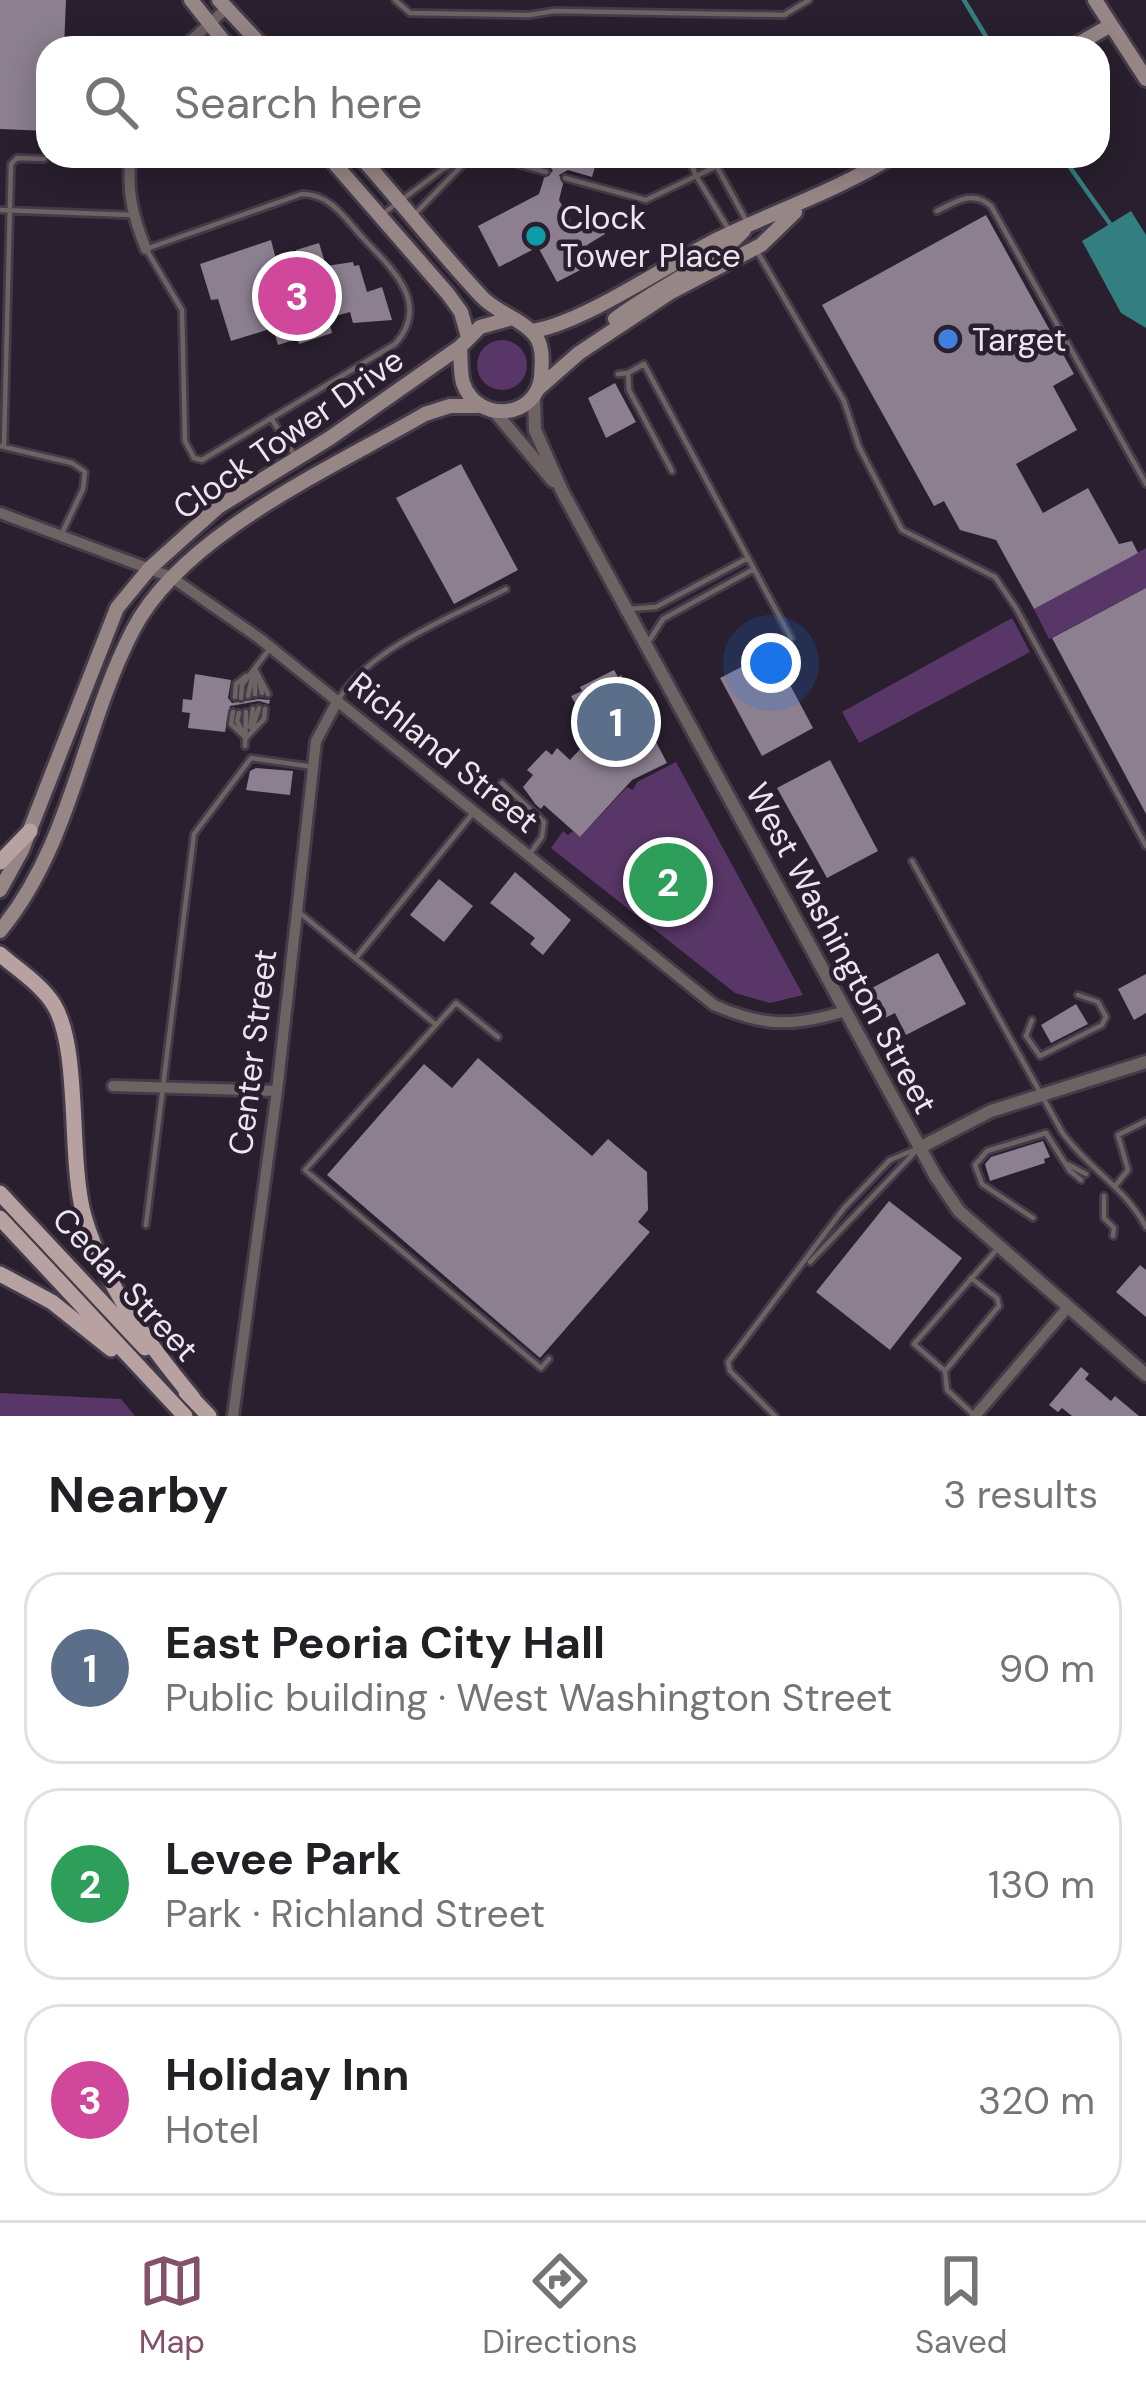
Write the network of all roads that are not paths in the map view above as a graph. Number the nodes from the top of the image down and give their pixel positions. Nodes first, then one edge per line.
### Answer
1 (191, 0) edge
2 (395, 0) edge
3 (809, 0) edge
4 (1096, 0) edge
5 (228, 2) edge
6 (206, 23) junction
7 (1111, 25) junction
8 (194, 36) edge
9 (218, 36) edge
10 (255, 36) edge
11 (1092, 36) edge
12 (1146, 79) edge
13 (36, 159) edge
14 (129, 168) edge
15 (339, 168) edge
16 (371, 168) edge
17 (450, 168) edge
18 (458, 168) edge
19 (532, 168) edge
20 (693, 168) edge
21 (712, 168) edge
22 (718, 168) edge
23 (867, 168) edge
24 (546, 172) dead end
25 (695, 174) junction
26 (565, 178) dead end
27 (0, 182) edge
28 (10, 182) junction
29 (400, 200) junction
30 (803, 204) junction
31 (10, 209) junction
32 (0, 211) edge
33 (937, 211) dead end
34 (133, 215) junction
35 (382, 215) junction
36 (413, 216) junction
37 (748, 225) junction
38 (731, 234) junction
39 (755, 248) junction
40 (146, 249) junction
41 (508, 319) junction
42 (532, 331) junction
43 (464, 342) junction
44 (582, 351) junction
45 (628, 373) junction
46 (617, 374) dead end
47 (537, 393) junction
48 (478, 406) junction
49 (496, 412) junction
50 (271, 418) junction
51 (2, 446) edge
52 (297, 458) junction
53 (672, 471) dead end
54 (1146, 484) edge
55 (562, 490) junction
56 (0, 513) edge
57 (61, 535) junction
58 (748, 558) junction
59 (150, 568) junction
60 (754, 569) junction
61 (171, 578) junction
62 (506, 589) dead end
63 (626, 611) junction
64 (791, 638) dead end
65 (644, 644) junction
66 (271, 647) junction
67 (255, 669) junction
68 (251, 695) junction
69 (338, 700) junction
70 (249, 711) junction
71 (246, 742) junction
72 (314, 767) junction
73 (502, 783) dead end
74 (475, 811) junction
75 (30, 831) junction
76 (1146, 846) edge
77 (529, 856) junction
78 (912, 861) dead end
79 (0, 862) edge
80 (0, 890) edge
81 (296, 909) junction
82 (0, 931) edge
83 (0, 954) edge
84 (356, 958) junction
85 (1078, 995) dead end
86 (845, 1011) junction
87 (1032, 1020) dead end
88 (434, 1024) junction
89 (498, 1037) dead end
90 (1146, 1062) edge
91 (113, 1086) dead end
92 (164, 1087) junction
93 (277, 1091) junction
94 (1045, 1095) junction
95 (1146, 1121) edge
96 (919, 1148) junction
97 (1083, 1177) dead end
98 (1116, 1185) junction
99 (0, 1193) edge
100 (1104, 1196) dead end
101 (0, 1218) edge
102 (1033, 1218) dead end
103 (146, 1225) dead end
104 (1146, 1228) edge
105 (1113, 1236) dead end
106 (999, 1247) junction
107 (0, 1274) edge
108 (797, 1274) junction
109 (971, 1279) junction
110 (1068, 1307) junction
111 (549, 1359) dead end
112 (945, 1371) junction
113 (1146, 1375) edge
114 (157, 1386) junction
115 (196, 1409) edge
116 (233, 1416) edge
117 (775, 1416) edge
118 (975, 1416) edge

1 - 6 main road
2 - 3 lane
4 - 7 main road
5 - 6 street
5 - 10 main road
6 - 8 street
6 - 9 main road
7 - 11 main road
7 - 12 main road
13 - 28 lane
14 - 34 street
15 - 35 main road
16 - 29 main road
17 - 29 lane
18 - 36 lane
19 - 24 lane
20 - 25 lane
21 - 25 lane
22 - 37 lane
23 - 30 main road
25 - 26 lane
25 - 38 lane
27 - 28 lane
28 - 31 lane
29 - 35 lane
29 - 36 main road
30 - 37 main road
30 - 39 main road
31 - 32 lane
31 - 34 lane
31 - 51 lane
33 - 54 lane
34 - 40 street
35 - 43 main road
36 - 41 main road
37 - 38 main road
37 - 44 main road
38 - 42 main road
39 - 44 main road
39 - 76 lane
40 - 50 lane
40 - 50 lane
41 - 42 main road
41 - 43 main road
42 - 47 main road
43 - 48 main road
43 - 52 main road, Clock Tower Drive
44 - 47 main road
45 - 46 lane
45 - 53 lane
45 - 58 lane
47 - 49 main road
47 - 55 street, West Washington Street
48 - 49 main road
48 - 61 main road, Clock Tower Drive
49 - 55 street, West Washington Street
50 - 52 lane
51 - 57 lane
52 - 59 main road, Clock Tower Drive
55 - 63 street, West Washington Street
56 - 57 street, Richland Street
57 - 59 street, Richland Street
58 - 60 lane
58 - 63 lane
59 - 61 street, Richland Street
59 - 75 main road, Clock Tower Drive
60 - 64 lane
60 - 65 lane
61 - 66 street, Richland Street
61 - 82 main road, Clock Tower Drive
62 - 69 lane
63 - 65 street, West Washington Street
65 - 86 street, West Washington Street
66 - 67 lane
66 - 69 street, Richland Street
67 - 68 lane
67 - 68 lane
67 - 68 lane
69 - 72 street, Center Street
69 - 74 street, Richland Street
70 - 71 lane
70 - 71 lane
70 - 71 lane
72 - 81 street, Center Street
72 - 92 lane
73 - 77 lane
74 - 77 street, Richland Street
74 - 84 lane
75 - 79 main road
75 - 80 main road, Clock Tower Drive
77 - 86 street, Richland Street
78 - 94 lane
81 - 84 lane
81 - 93 street, Center Street
83 - 115 main road
84 - 88 lane
85 - 87 lane
86 - 96 street, West Washington Street
88 - 89 lane
88 - 111 lane
90 - 94 street
91 - 92 street
92 - 93 street
92 - 103 lane
93 - 116 street, Center Street
94 - 96 street
94 - 98 lane
95 - 98 lane
96 - 106 street, West Washington Street
96 - 108 lane
96 - 108 lane
97 - 102 lane
98 - 104 lane
99 - 115 main road, Cedar Street
100 - 105 lane
101 - 114 main road, Cedar Street
106 - 109 lane
106 - 110 street, West Washington Street
107 - 114 main road
108 - 117 lane
109 - 112 lane
109 - 112 lane
110 - 113 street, West Washington Street
110 - 118 street
112 - 118 lane
114 - 115 main road, Cedar Street

